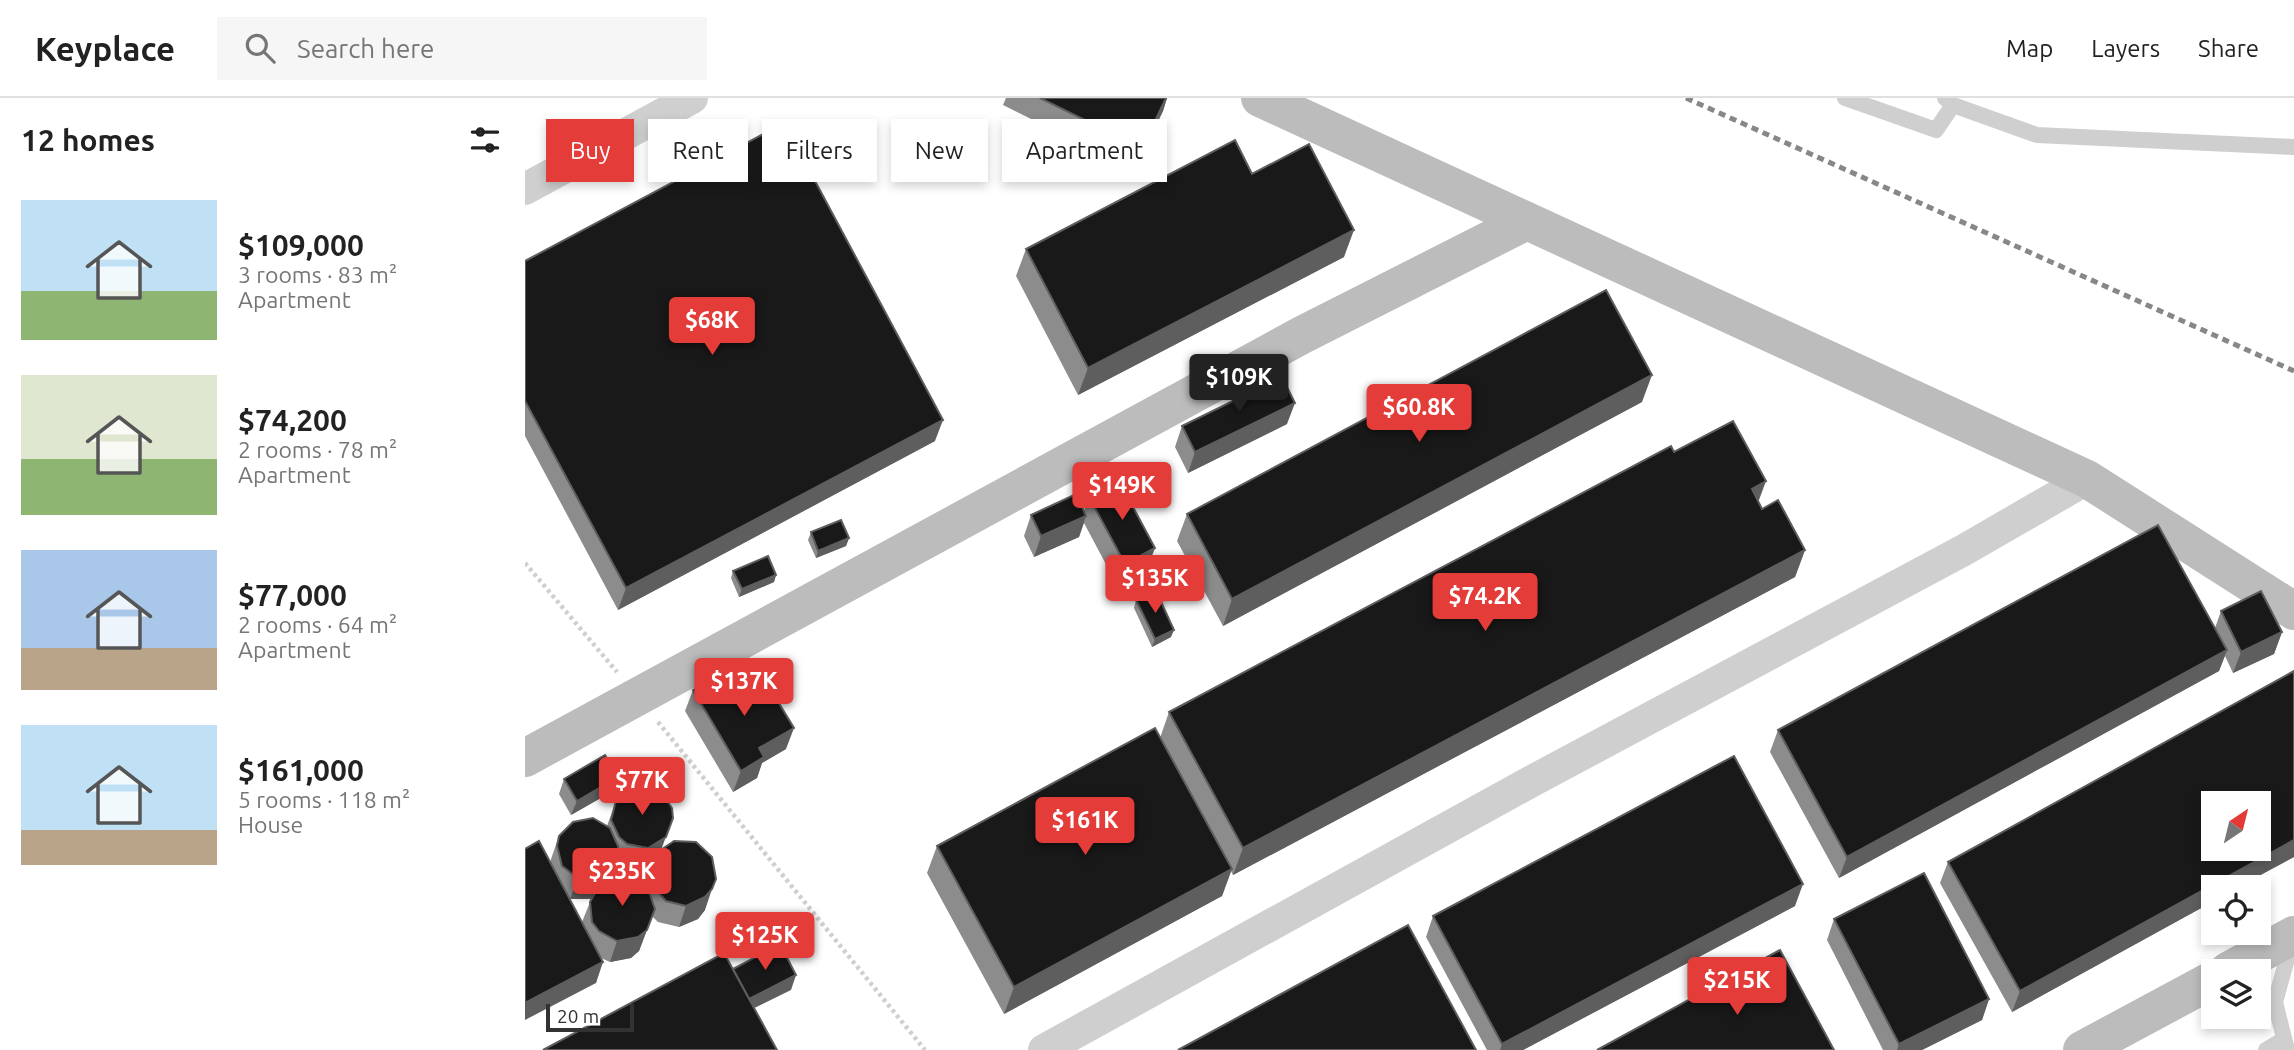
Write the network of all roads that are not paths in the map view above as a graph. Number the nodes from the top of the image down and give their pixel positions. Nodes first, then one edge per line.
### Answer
1 (692, 98) edge
2 (1260, 98) edge
3 (1845, 98) edge
4 (1949, 102) edge
5 (2294, 147) edge
6 (525, 189) edge
7 (1525, 222) junction
8 (2087, 479) junction
9 (2294, 611) edge
10 (525, 758) edge
11 (2294, 935) edge
12 (2250, 959) edge
13 (2201, 987) edge
14 (2285, 1045) edge
15 (2099, 1047) edge
16 (1044, 1050) edge
17 (2266, 1050) edge

1 - 6 street
2 - 7 main road
3 - 4 lane
4 - 5 lane
7 - 8 main road
7 - 10 main road
8 - 9 main road
8 - 16 street
11 - 12 main road
11 - 14 lane
13 - 15 main road
14 - 17 lane

